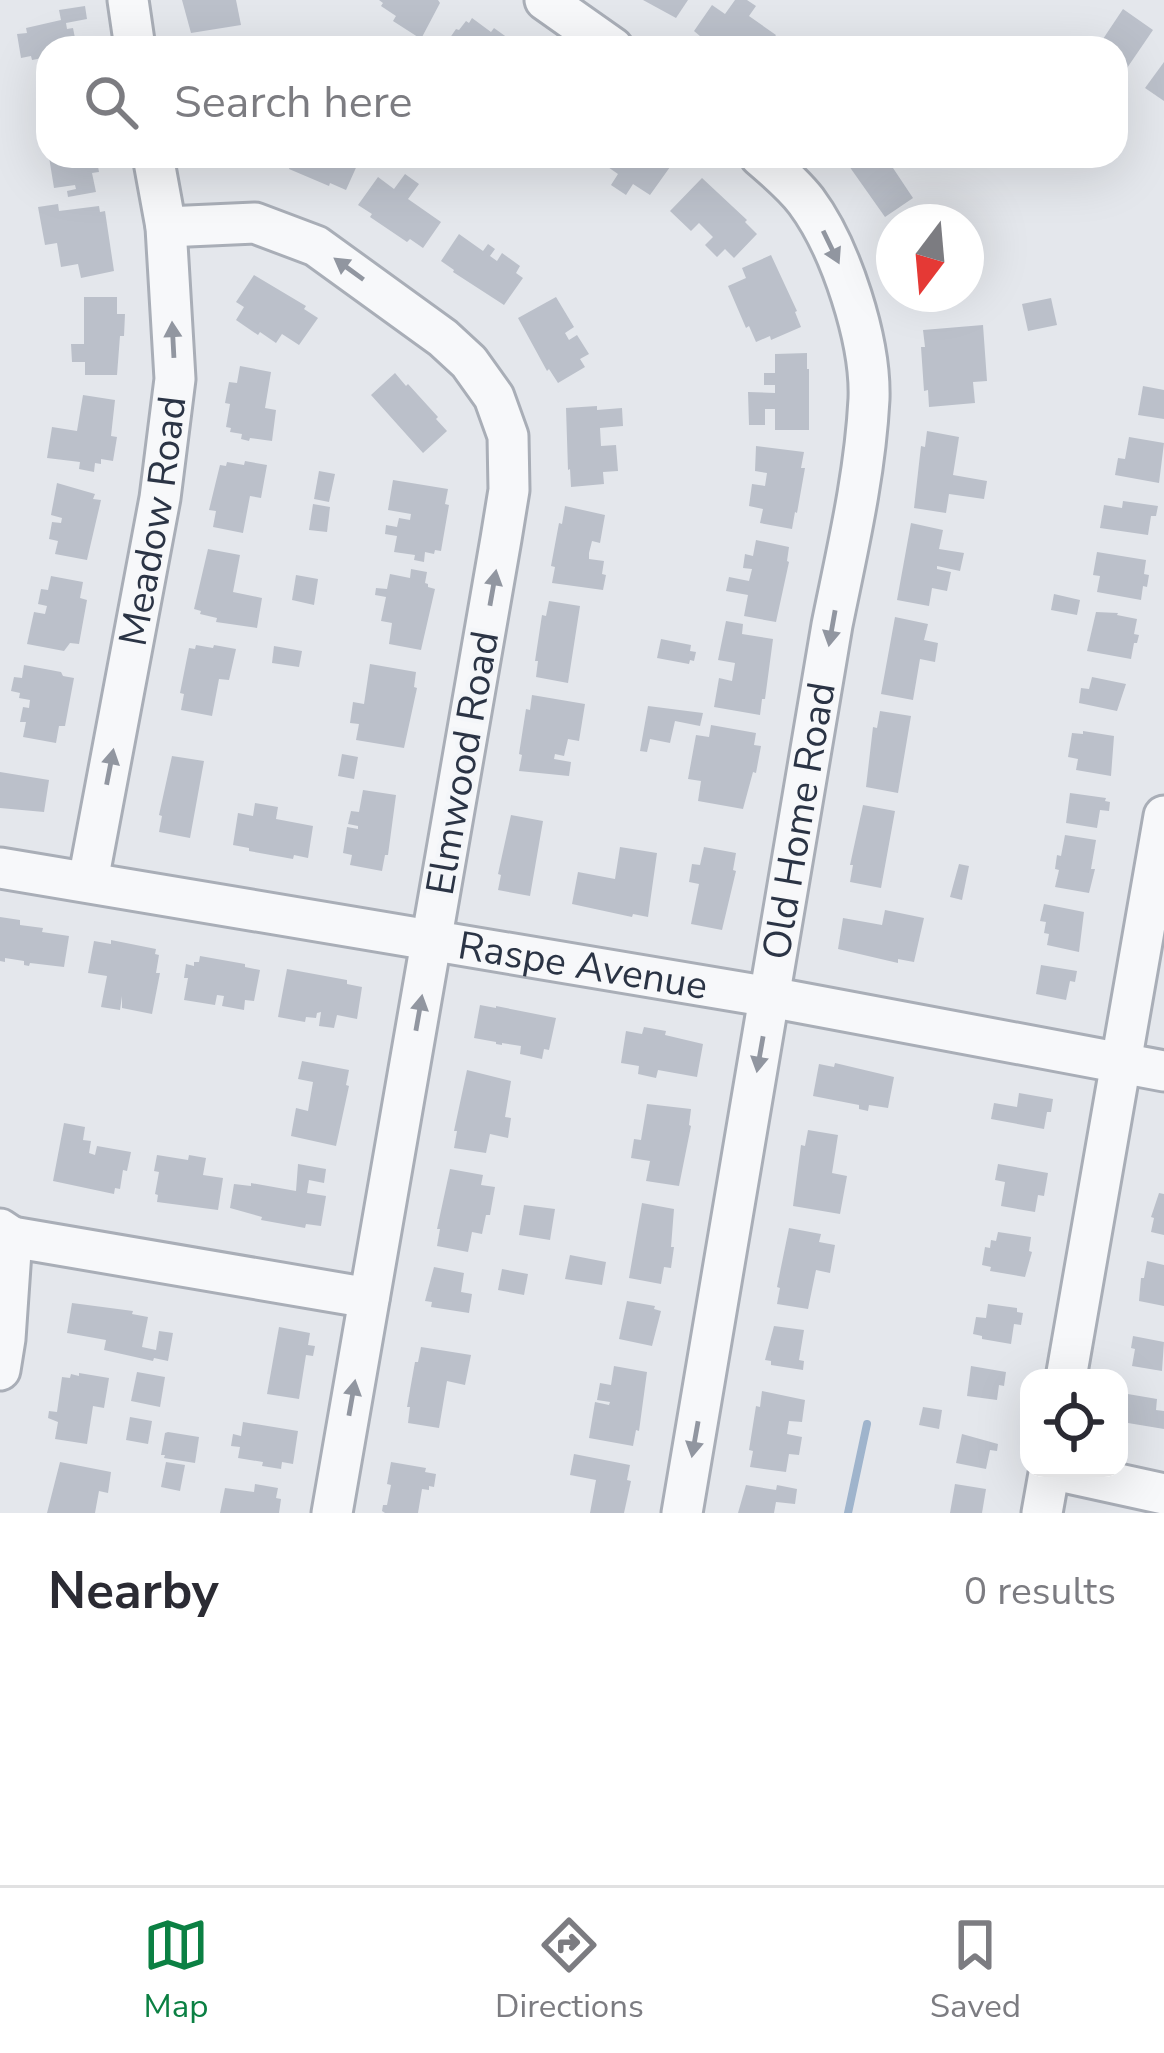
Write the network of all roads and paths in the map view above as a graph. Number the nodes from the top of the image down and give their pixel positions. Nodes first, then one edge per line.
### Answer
1 (128, 0) edge
2 (545, 0) edge
3 (133, 36) edge
4 (596, 36) edge
5 (155, 168) edge
6 (772, 168) edge
7 (166, 227) junction
8 (1164, 816) edge
9 (0, 868) edge
10 (88, 881) junction
11 (431, 940) junction
12 (770, 997) junction
13 (1123, 1062) junction
14 (1164, 1071) edge
15 (6, 1233) edge
16 (369, 1298) junction
17 (1068, 1369) edge
18 (0, 1370) edge
19 (1048, 1477) edge
20 (1089, 1477) edge
21 (1164, 1494) edge
22 (332, 1513) edge
23 (682, 1513) edge
24 (1042, 1513) edge

1 - 3 street
2 - 4 street
5 - 7 street, Meadow Road
6 -> 12 street, Old Home Road
10 -> 7 street, Meadow Road
11 -> 7 street, Elmwood Road
8 - 13 street
9 - 10 street, Raspe Avenue
10 - 11 street, Raspe Avenue
11 - 12 street, Raspe Avenue
16 -> 11 street, Elmwood Road
12 - 13 street, Raspe Avenue
12 -> 23 street, Old Home Road
13 - 14 street, Raspe Avenue
13 - 17 street
15 - 16 street
15 - 18 street
22 -> 16 street, Elmwood Road
19 - 24 street
20 - 21 street

